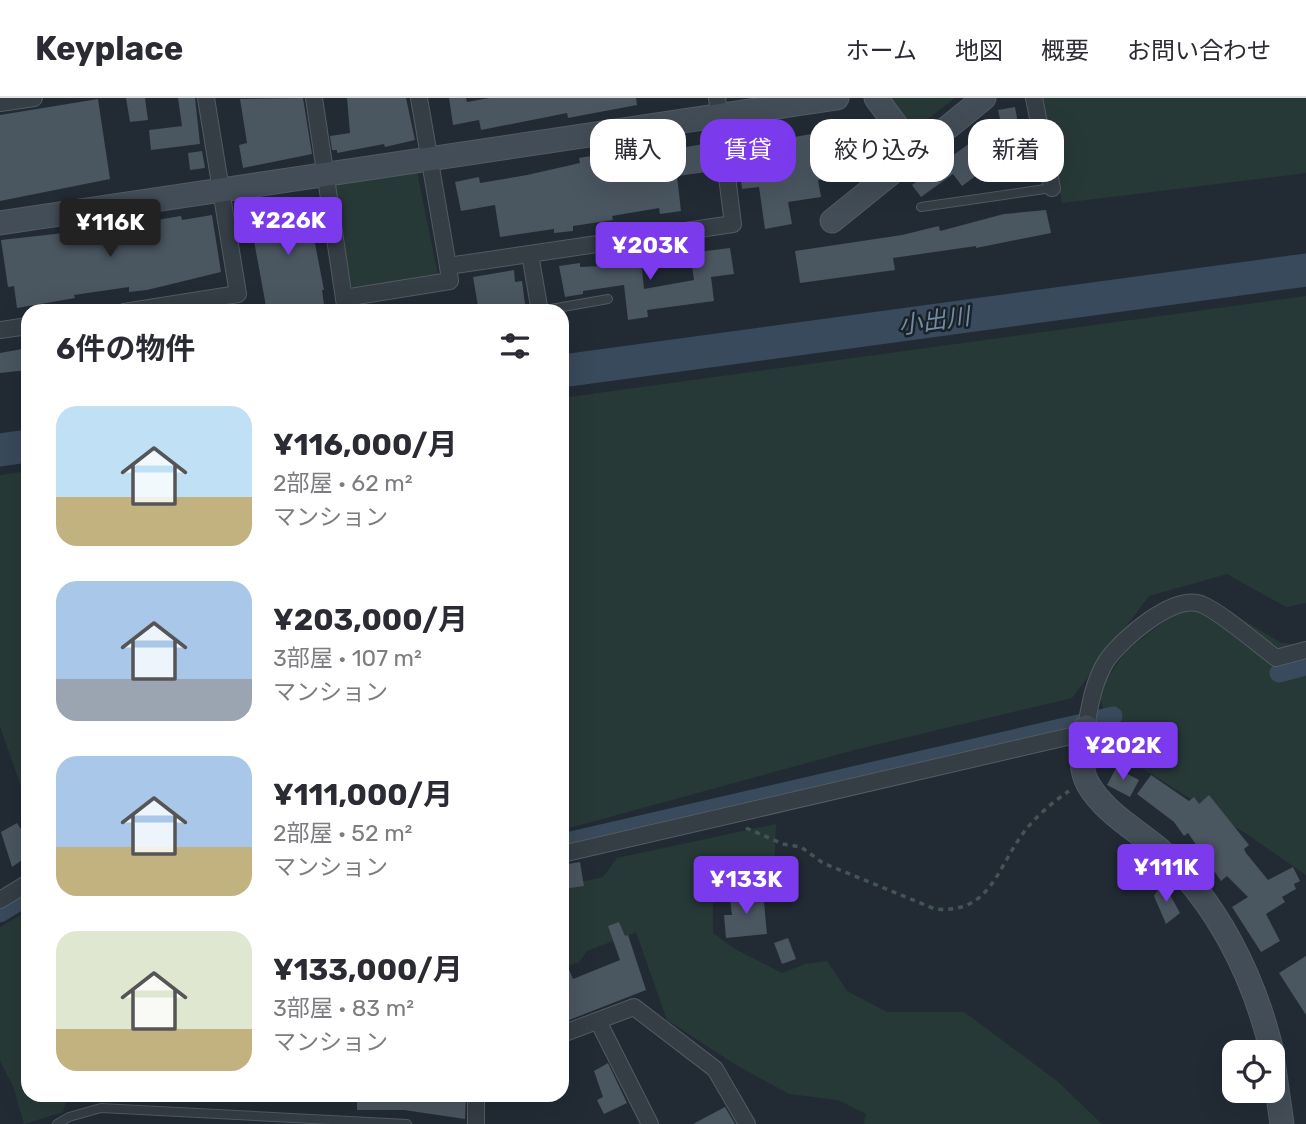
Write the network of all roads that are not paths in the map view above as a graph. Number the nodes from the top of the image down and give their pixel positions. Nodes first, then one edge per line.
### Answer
1 (34, 98) edge
2 (206, 98) edge
3 (314, 98) edge
4 (419, 98) edge
5 (837, 98) edge
6 (876, 98) edge
7 (984, 98) edge
8 (1034, 98) edge
9 (0, 103) edge
10 (718, 107) edge
11 (892, 119) edge
12 (954, 122) edge
13 (429, 159) junction
14 (325, 174) junction
15 (879, 182) edge
16 (1052, 188) joint
17 (220, 190) junction
18 (921, 207) dead end
19 (832, 221) dead end
20 (0, 223) edge
21 (530, 254) junction
22 (448, 266) junction
23 (608, 299) dead end
24 (175, 304) edge
25 (345, 304) edge
26 (349, 304) edge
27 (539, 304) edge
28 (569, 306) edge
29 (21, 327) edge
30 (0, 330) edge
31 (1306, 650) edge
32 (1086, 725) junction
33 (569, 852) edge
34 (21, 887) edge
35 (0, 900) edge
36 (597, 1021) junction
37 (569, 1031) edge
38 (1268, 1040) edge
39 (475, 1102) edge
40 (1279, 1103) edge
41 (57, 1124) edge
42 (407, 1124) edge
43 (476, 1124) edge
44 (650, 1124) edge
45 (747, 1124) edge
46 (1282, 1124) edge

1 - 9 street
2 - 17 street
3 - 14 street
4 - 13 street
5 - 10 street
6 - 11 street
7 - 12 street
8 - 16 street
10 - 13 street
10 - 21 street
13 - 14 street
13 - 22 street
14 - 17 street
14 - 25 street
15 - 19 street
16 - 18 lane
17 - 20 street
17 - 24 street
21 - 22 street
21 - 27 street
22 - 26 street
23 - 28 lane
29 - 30 street
31 - 32 street
32 - 33 street
32 - 38 street
34 - 35 street
36 - 37 street
36 - 44 street
36 - 45 street
39 - 43 street
40 - 46 street
41 - 42 lane

